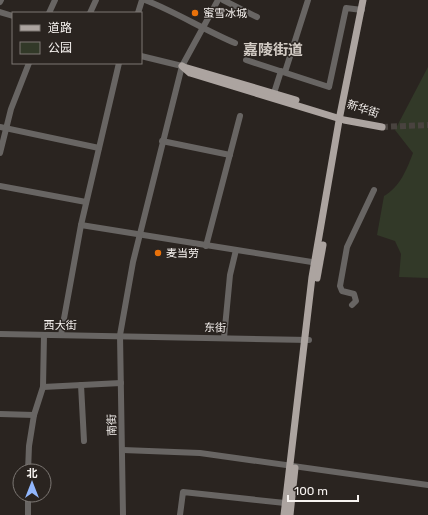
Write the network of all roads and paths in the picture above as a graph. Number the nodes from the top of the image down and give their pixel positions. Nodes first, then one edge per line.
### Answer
1 (55, 0) edge
2 (96, 0) edge
3 (144, 0) edge
4 (165, 0) edge
5 (218, 0) edge
6 (223, 0) edge
7 (308, 0) edge
8 (346, 0) edge
9 (364, 0) edge
10 (368, 0) edge
11 (162, 7) junction
12 (346, 8) junction
13 (362, 10) junction
14 (0, 12) edge
15 (49, 12) edge
16 (90, 12) edge
17 (138, 12) edge
18 (12, 16) edge
19 (258, 17) dead end
20 (202, 29) junction
21 (235, 43) dead end
22 (142, 56) edge
23 (246, 60) dead end
24 (28, 64) edge
25 (119, 64) edge
26 (182, 66) junction
27 (283, 72) junction
28 (274, 94) junction
29 (240, 116) dead end
30 (342, 117) junction
31 (3, 128) edge
32 (162, 141) junction
33 (99, 148) junction
34 (0, 153) edge
35 (230, 155) junction
36 (0, 186) edge
37 (374, 190) dead end
38 (86, 202) junction
39 (81, 225) junction
40 (139, 235) junction
41 (206, 246) junction
42 (236, 250) junction
43 (317, 263) junction
44 (352, 305) dead end
45 (0, 334) edge
46 (44, 335) junction
47 (61, 335) junction
48 (120, 335) junction
49 (224, 338) junction
50 (306, 340) junction
51 (121, 383) junction
52 (81, 385) junction
53 (43, 386) junction
54 (0, 414) edge
55 (34, 415) junction
56 (84, 440) dead end
57 (123, 450) junction
58 (28, 463) edge
59 (293, 465) junction
60 (428, 485) edge
61 (28, 503) edge
62 (285, 503) junction
63 (28, 515) edge
64 (123, 515) edge
65 (180, 515) edge
66 (284, 515) edge
67 (290, 515) edge

1 - 15 street
2 - 16 street
3 - 11 street
3 - 17 street
4 - 11 street
5 - 20 street, 南街
6 - 19 street
7 - 27 street
8 - 12 street
9 - 13 main road
10 - 30 main road
11 - 20 street
12 - 13 street
12 - 27 street
13 - 30 main road
14 - 18 street
20 - 21 street
20 - 26 street, 南街
22 - 26 street
23 - 27 street
24 - 31 street
25 - 33 street
26 - 28 main road, 新华街
26 - 30 main road, 新华街
26 - 32 street, 南街
27 - 28 street
28 - 30 main road, 新华街
29 - 35 street
30 - 43 main road
31 - 33 street
31 - 34 street
32 - 35 street
32 - 40 street, 南街
33 - 38 street
35 - 41 street
36 - 38 street
37 - 44 street
38 - 39 street
39 - 40 street
39 - 47 street
40 - 41 street
40 - 48 street, 南街
41 - 42 street
42 - 43 street
42 - 49 street
43 - 50 main road
45 - 46 street, 西大街
46 - 47 street, 西大街
46 - 53 street
47 - 48 street, 西大街
48 - 49 street, 东街
48 - 51 street, 南街
49 - 50 street, 东街
50 - 59 main road
51 - 52 street
51 - 57 street, 南街
52 - 53 street
52 - 56 street
53 - 55 street
54 - 55 street
55 - 58 street
57 - 59 street
57 - 64 street, 南街
59 - 60 street
59 - 62 main road
59 - 67 main road
61 - 63 street
62 - 65 street
62 - 66 main road

